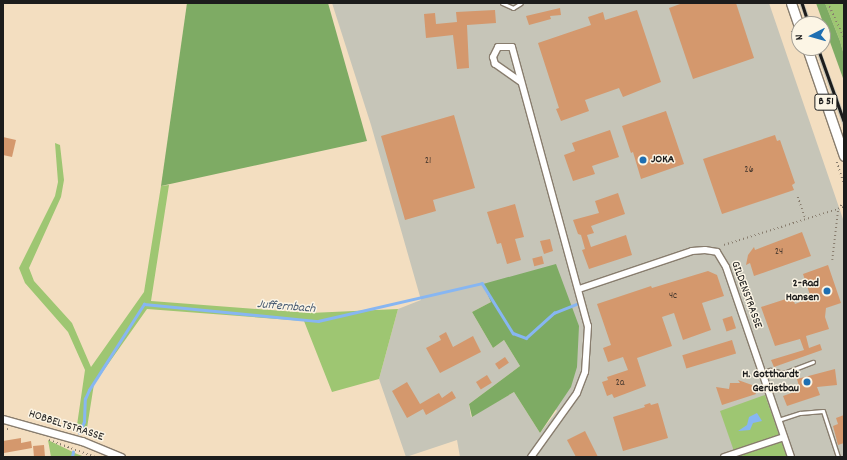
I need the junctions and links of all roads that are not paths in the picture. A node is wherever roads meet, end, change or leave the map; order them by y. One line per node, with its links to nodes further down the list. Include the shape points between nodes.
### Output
1 (502, 3): 2 (lane, via 511,8)
2 (521, 3)
3 (791, 3): 4 (main road)
4 (796, 16)
5 (810, 56): 7 (main road, B 51)
6 (521, 82): 6 (street, via 512,47 498,47 493,57 495,64); 8 (street)
7 (844, 156)
8 (579, 289): 10 (street, GILDENSTRASSE, via 692,252 717,252 726,267); 15 (street, via 588,326 584,372 573,399)
9 (813, 362): 10 (lane, via 784,373 770,370)
10 (762, 373): 12 (street, GILDENSTRASSE)
11 (3, 419): 14 (street, HOBBELTSTRASSE, via 82,441)
12 (778, 420): 13 (street, GILDENSTRASSE); 18 (lane, via 800,413 823,411)
13 (784, 437): 16 (street); 17 (street, GILDENSTRASSE)
14 (121, 457)
15 (531, 457)
16 (724, 457)
17 (791, 457)
18 (838, 457)

